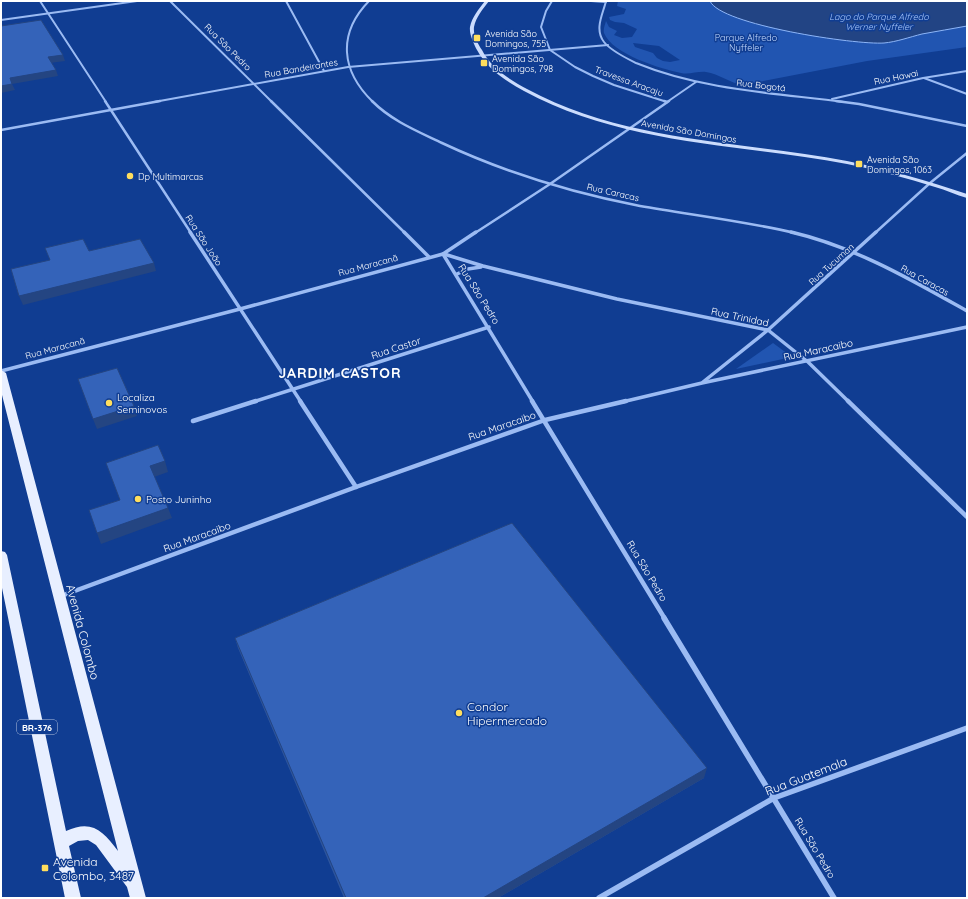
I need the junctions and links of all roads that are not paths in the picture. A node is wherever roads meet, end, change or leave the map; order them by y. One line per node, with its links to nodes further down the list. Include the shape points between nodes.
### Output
1 (40, 1): 10 (street, Rua São João)
2 (137, 1): 10 (street)
3 (170, 1): 20 (street, Rua São Pedro)
4 (286, 1): 16 (street)
5 (369, 1): 15 (street, Rua Caracas, via 353,20 348,31)
6 (487, 1): 14 (street, Avenida São Domingos, via 472,30)
7 (552, 1): 13 (street, via 541,27)
8 (591, 1): 9 (street)
9 (606, 1): 12 (street, Rua Bogotá, via 599,32)
10 (48, 14): 11 (street); 24 (street, Rua São João)
11 (1, 20)
12 (608, 46): 13 (street, Rua Bandeirantes); 19 (street, Rua Bogotá, via 622,57)
13 (550, 50): 14 (street, Rua Bandeirantes); 23 (street, Travessa Aracaju, via 593,76)
14 (483, 57): 15 (street, Rua Bandeirantes); 26 (street, Avenida São Domingos, via 504,77 540,97)
15 (348, 67): 16 (street, Rua Bandeirantes); 30 (street, Rua Caracas, via 367,97 389,115 442,143)
16 (324, 71): 20 (street, Rua Bandeirantes)
17 (967, 71): 18 (street, Rua Hawai)
18 (924, 78): 21 (street); 22 (street, Rua Hawai)
19 (696, 82): 22 (street, Rua Bogotá, via 732,89); 23 (street, Rua Maracanã)
20 (253, 83): 24 (street, Rua Bandeirantes); 34 (street, Rua São Pedro)
21 (967, 94)
22 (829, 100): 25 (street, Rua Bogotá, via 900,111)
23 (668, 102): 26 (street, Rua Maracanã)
24 (111, 110): 27 (street, Rua Bandeirantes); 37 (street, Rua São João)
25 (967, 126)
26 (629, 128): 29 (street, Avenida São Domingos, via 701,142 846,162); 30 (street, Rua Maracanã)
27 (1, 130)
28 (967, 153): 29 (street, Rua Tucuman)
29 (930, 183): 31 (street, Avenida São Domingos); 32 (street, Rua Tucuman)
30 (550, 184): 32 (street, Rua Caracas, via 634,204 782,230); 33 (street, Rua Maracanã)
31 (967, 196)
32 (854, 252): 38 (street, Rua Caracas, via 910,278); 41 (street, Rua Tucuman)
33 (444, 254): 34 (street, Rua Maracanã); 35 (street, Rua Trinidad); 36 (street, Rua São Pedro)
34 (429, 257): 37 (street, Rua Maracanã)
35 (483, 266): 36 (street); 41 (street, Rua Trinidad, via 617,299)
36 (457, 274): 39 (street, Rua São Pedro)
37 (240, 309): 43 (street, Rua Maracanã); 45 (street, Rua São João)
38 (967, 312)
39 (489, 327): 45 (street, Rua Castor); 46 (street, Rua São Pedro)
40 (967, 327): 42 (street, Rua Maracaibo)
41 (768, 330): 42 (street, Rua Trinidad); 44 (street, Rua Tucuman)
42 (808, 362): 44 (street, Rua Maracaibo); 49 (street, Rua Trinidad)
43 (1, 372): 51 (main road, Avenida Colombo)
44 (702, 383): 46 (street, Rua Maracaibo)
45 (292, 389): 47 (street, Rua Castor); 48 (street, Rua São João)
46 (545, 420): 48 (street, Rua Maracaibo); 53 (street, Rua São Pedro)
47 (194, 422)
48 (356, 487): 51 (street, Rua Maracaibo)
49 (967, 517)
50 (1, 555): 54 (main road, BR-376)
51 (58, 597): 55 (main road, Avenida Colombo)
52 (967, 728): 53 (street, Rua Guatemala)
53 (774, 798): 57 (street, Rua Guatemala); 58 (street, Rua São Pedro)
54 (61, 842): 55 (main road, via 77,834 90,834 101,840); 56 (main road, BR-376)
55 (137, 892)
56 (73, 898)
57 (599, 898)
58 (834, 898)

